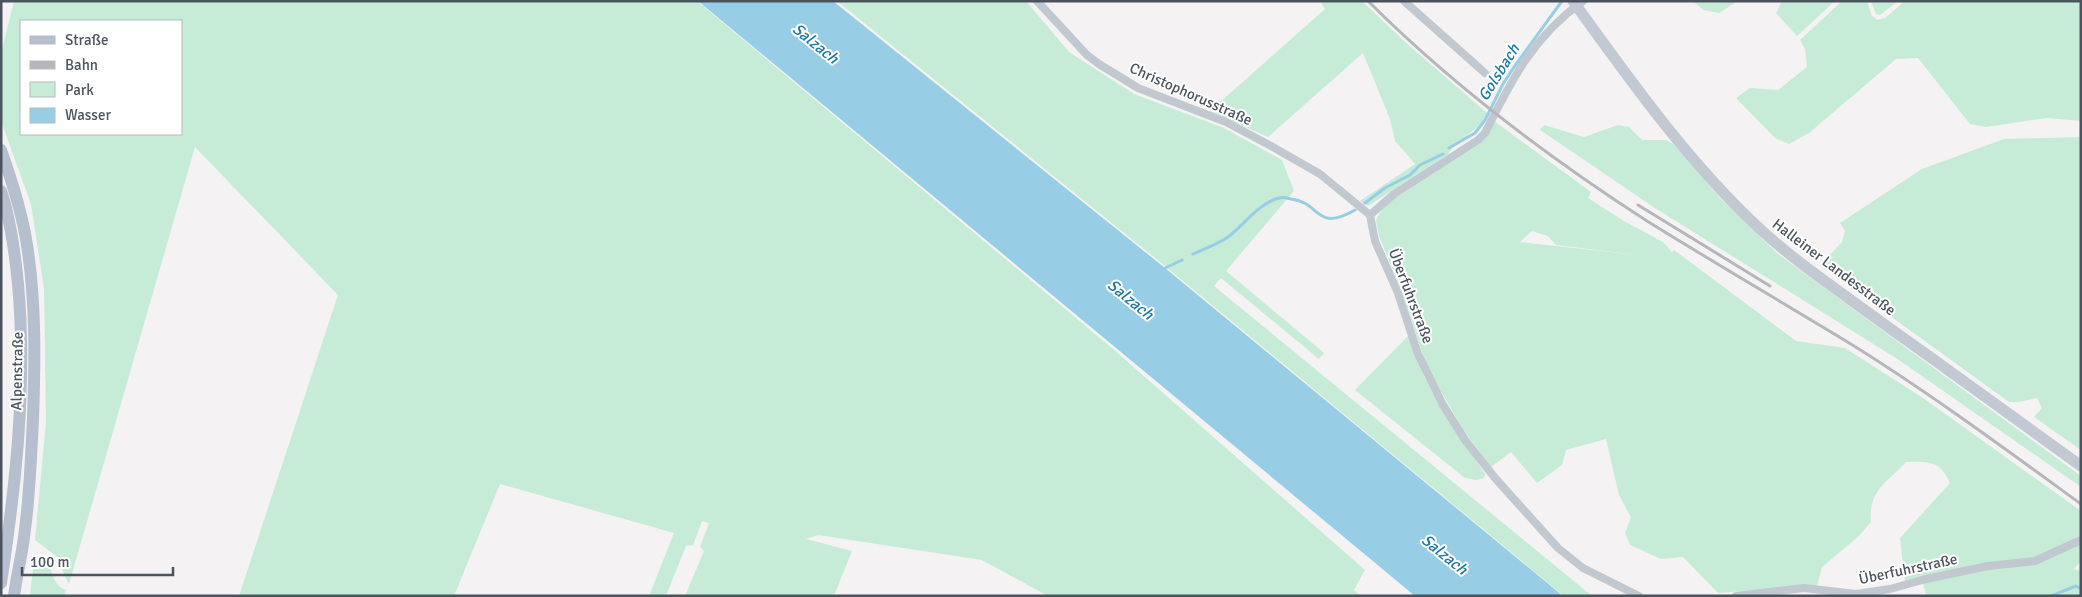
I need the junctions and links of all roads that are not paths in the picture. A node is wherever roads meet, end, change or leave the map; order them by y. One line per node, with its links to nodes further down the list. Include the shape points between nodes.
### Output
1 (1038, 1): 7 (street, Christophorusstraße, via 1099,64 1138,88 1226,122 1295,160 1320,174)
2 (1404, 1): 4 (street)
3 (1578, 3): 7 (street, via 1546,34 1512,78 1478,140 1394,194); 8 (main road, Halleiner Landesstraße, via 1633,82 1696,162 1758,228 1811,271)
4 (1485, 73)
5 (1, 150): 12 (main road, Alpenstraße, via 17,197 27,245 34,322 30,481)
6 (1, 191): 10 (main road, Alpenstraße, via 15,249 22,374)
7 (1370, 215): 13 (street, Überfuhrstraße, via 1418,354 1443,406 1465,440 1558,548 1583,568)
8 (2081, 466)
9 (2081, 540): 14 (street, Überfuhrstraße, via 2035,561 1988,566 1890,589 1856,594 1804,588)
10 (7, 547): 11 (main road, Alpenstraße)
11 (1, 582)
12 (14, 596)
13 (1639, 596)
14 (1736, 596)

